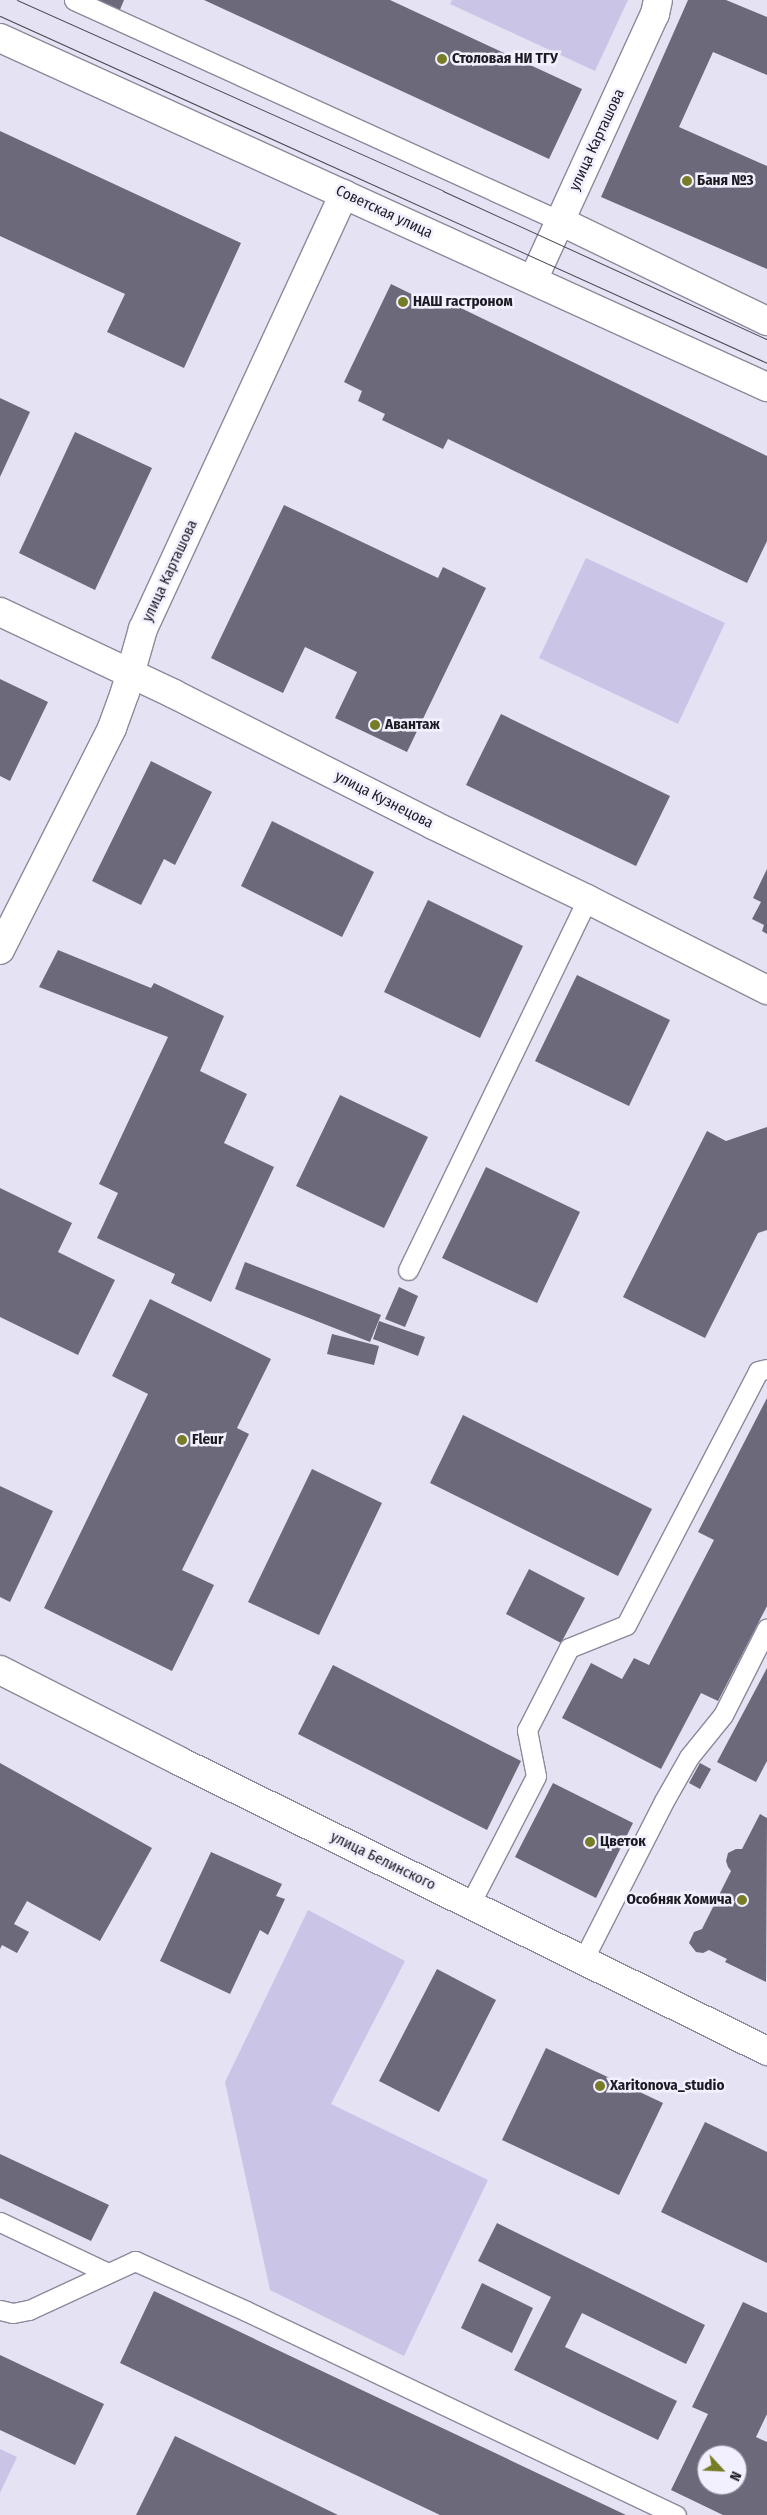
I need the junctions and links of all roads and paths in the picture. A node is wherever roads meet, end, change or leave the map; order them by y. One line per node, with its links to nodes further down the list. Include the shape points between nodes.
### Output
1 (74, 0): 5 (lane)
2 (658, 0): 5 (street, улица Карташова, via 655,14)
3 (0, 38): 4 (street, Советская улица)
4 (344, 194): 6 (street, Советская улица); 10 (street, улица Карташова, via 143,629)
5 (560, 221): 6 (street, улица Карташова); 7 (street)
6 (533, 280): 8 (street, Советская улица)
7 (767, 322)
8 (767, 387)
9 (0, 612): 10 (street, улица Кузнецова)
10 (130, 672): 11 (street, улица Кузнецова); 12 (street, улица Карташова, via 112,728)
11 (587, 899): 13 (street, улица Кузнецова); 14 (lane)
12 (0, 950)
13 (767, 990)
14 (408, 1270)
15 (767, 1370): 18 (lane, via 758,1371 626,1624 569,1648 527,1730 536,1776)
16 (767, 1628): 19 (lane, via 723,1715 689,1757 664,1801)
17 (0, 1670): 18 (street, улица Белинского)
18 (470, 1904): 19 (street, улица Белинского)
19 (583, 1960): 20 (street, улица Белинского)
20 (767, 2051)
21 (0, 2222): 22 (lane)
22 (108, 2273): 23 (lane, via 29,2310 13,2313); 24 (lane, via 135,2261)
23 (0, 2310)
24 (676, 2515)

